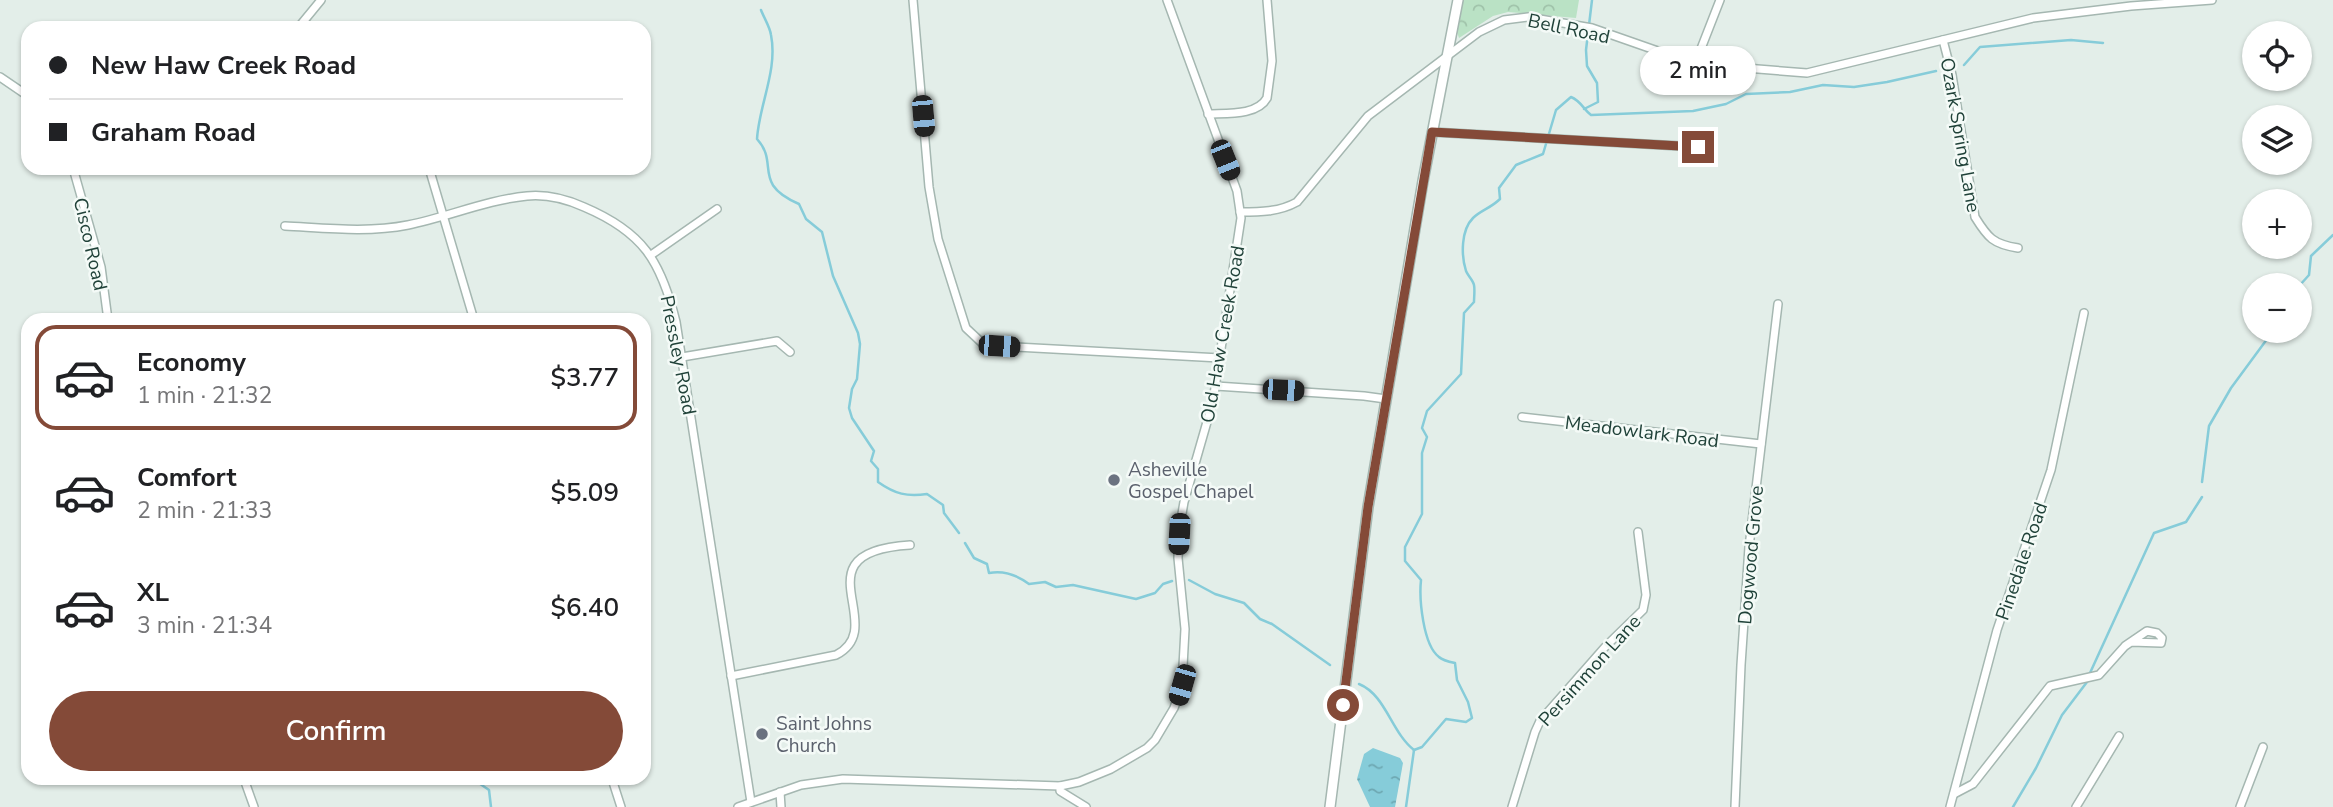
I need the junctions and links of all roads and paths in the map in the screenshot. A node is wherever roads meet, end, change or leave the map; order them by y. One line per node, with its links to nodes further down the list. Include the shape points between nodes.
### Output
1 (321, 0): 9 (street)
2 (913, 0): 32 (street, via 931,203 958,309 969,332 981,342 999,346)
3 (1167, 0): 15 (street, Old Haw Creek Road)
4 (1268, 0): 15 (street, via 1272,61 1264,103 1246,111)
5 (1458, 0): 11 (street)
6 (1720, 0): 12 (street)
7 (2212, 0): 8 (street, Bell Road)
8 (2174, 1): 10 (street, Bell Road, via 2033,18)
9 (304, 21)
10 (1943, 40): 12 (street, Bell Road, via 1807,73); 24 (street, Ozark Spring Lane, via 1975,217 1998,244)
11 (1447, 57): 12 (street, Bell Road, via 1490,25 1528,18 1588,27); 16 (street); 21 (street, Bell Road, via 1368,116 1297,202 1273,210)
12 (1695, 64)
13 (0, 77): 14 (street)
14 (21, 91)
15 (1208, 114): 21 (street, Old Haw Creek Road, via 1237,191)
16 (1432, 132): 17 (street); 34 (street)
17 (1698, 147)
18 (75, 175): 27 (street, Cisco Road, via 101,267)
19 (431, 175): 22 (street)
20 (717, 209): 25 (street)
21 (1240, 212): 32 (street, Old Haw Creek Road)
22 (443, 216): 23 (street, Pressley Road, via 372,229); 25 (street, Pressley Road, via 528,195 558,197 621,225); 28 (street)
23 (285, 226)
24 (2018, 248)
25 (651, 255): 31 (street, Pressley Road, via 670,296)
26 (1778, 304): 36 (street, Dogwood Grove)
27 (107, 313)
28 (472, 313)
29 (2084, 313): 47 (street, Pinedale Road, via 2051,470 1993,641)
30 (790, 352): 31 (street, via 777,341)
31 (682, 357): 40 (street, Pressley Road)
32 (1220, 358): 33 (street, Old Haw Creek Road)
33 (1216, 386): 34 (street); 45 (street, Old Haw Creek Road, via 1179,534 1185,629 1177,700 1147,748 1093,777)
34 (1386, 399): 54 (street)
35 (1522, 417): 36 (street, Meadowlark Road)
36 (1761, 444): 56 (street, Dogwood Grove, via 1745,590)
37 (1638, 532): 55 (street, Persimmon Lane, via 1646,595 1643,610 1540,721)
38 (909, 545): 40 (street, via 874,551 849,573 856,617 845,650)
39 (2131, 642): 47 (street, via 2099,675 2050,686 1973,784)
40 (731, 676): 48 (street, Pressley Road)
41 (2119, 736): 58 (street)
42 (2263, 747): 59 (street)
43 (246, 785): 49 (street)
44 (614, 785): 50 (street)
45 (1060, 786): 46 (street, Old Haw Creek Road, via 843,779); 53 (street, via 1060,791)
46 (780, 792): 48 (street, Old Haw Creek Road); 52 (street)
47 (1954, 794): 57 (street, Pinedale Road)
48 (751, 802): 51 (street, Old Haw Creek Road)
49 (254, 807)
50 (621, 807)
51 (738, 807)
52 (781, 807)
53 (1086, 807)
54 (1330, 807)
55 (1512, 807)
56 (1735, 807)
57 (1950, 807)
58 (2076, 807)
59 (2240, 807)

